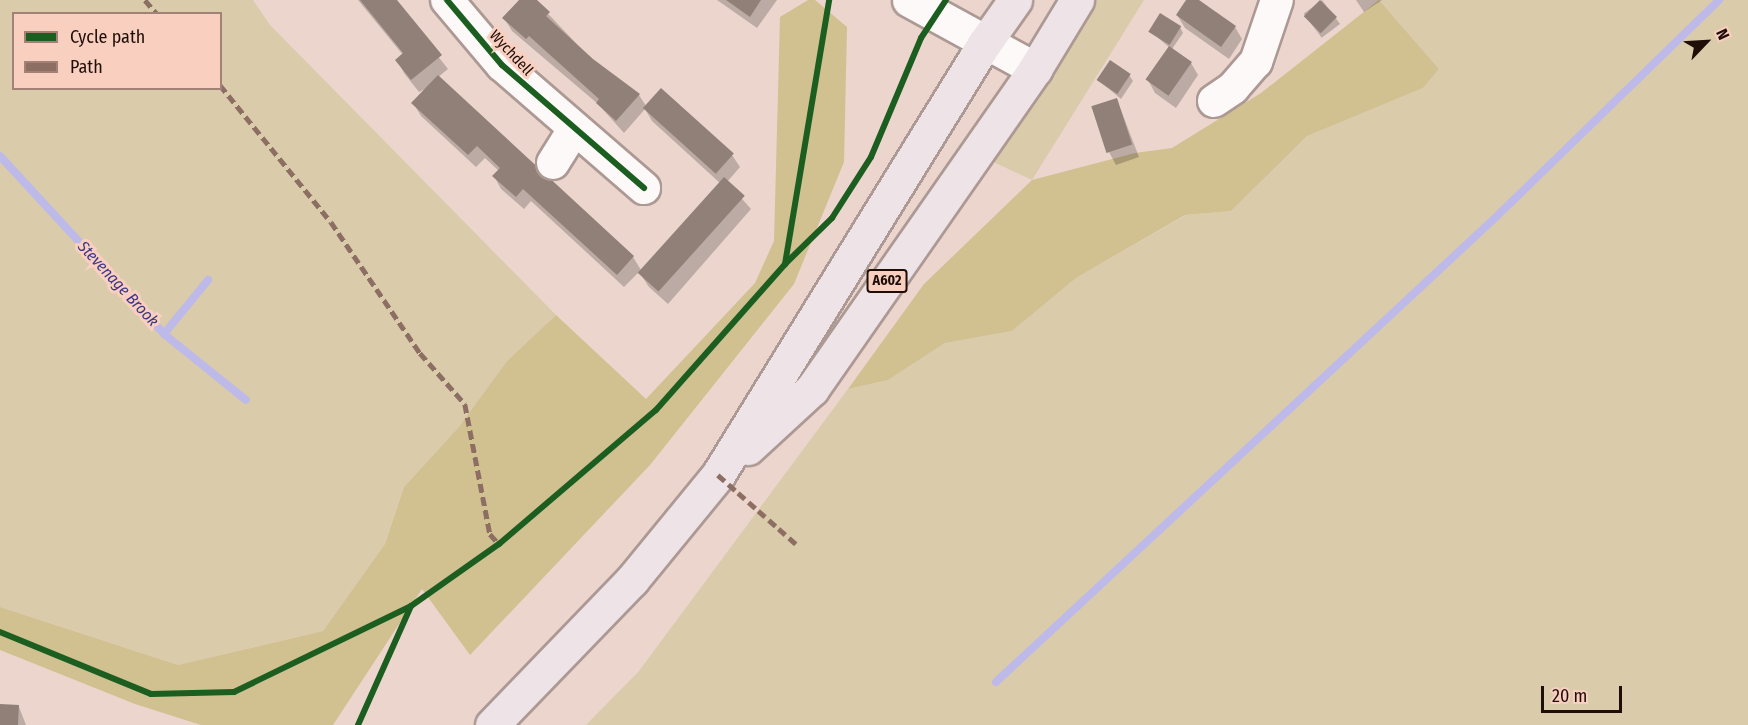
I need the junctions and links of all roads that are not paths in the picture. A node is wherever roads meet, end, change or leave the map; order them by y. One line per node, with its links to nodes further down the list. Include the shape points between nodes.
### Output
1 (909, 0): 6 (street)
2 (1015, 0): 6 (highway, A602)
3 (1077, 0): 7 (highway, A602)
4 (1277, 0): 8 (street, via 1256,62)
5 (455, 2): 9 (street, Wychdell, via 502,65)
6 (984, 44): 7 (street); 12 (highway, A602)
7 (1035, 69): 12 (highway, A602, via 812,389)
8 (1215, 101)
9 (574, 130): 10 (street); 11 (street, Wychdell)
10 (553, 163)
11 (644, 188)
12 (718, 476): 13 (highway, A602, via 632,580)
13 (492, 725)

